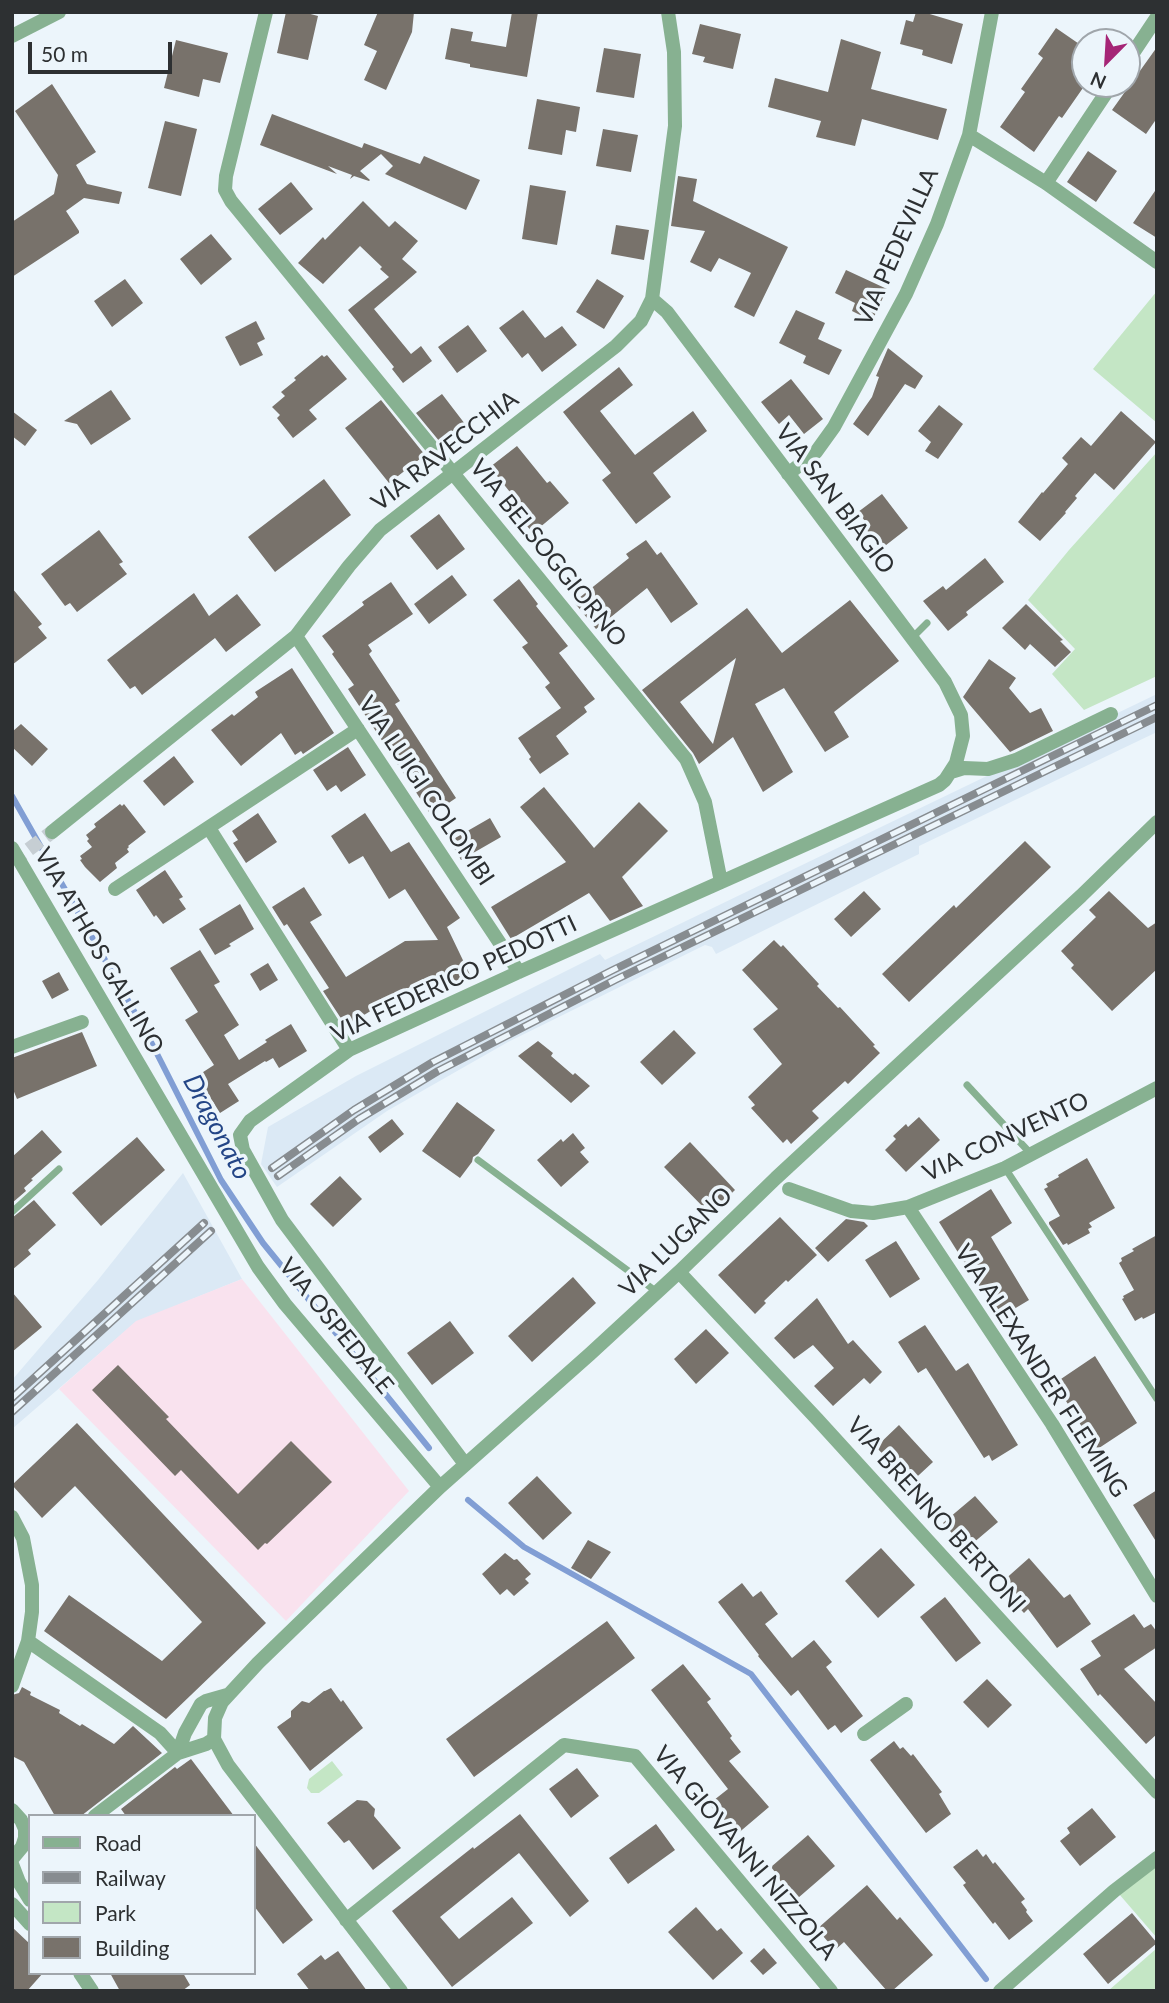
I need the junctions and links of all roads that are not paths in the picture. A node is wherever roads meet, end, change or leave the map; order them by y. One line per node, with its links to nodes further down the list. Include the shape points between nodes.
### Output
1 (59, 12): 6 (street)
2 (266, 12): 13 (street, VIA BELSOGGIORNO, via 225,190)
3 (668, 12): 12 (street, VIA RAVECCHIA, via 674,52 675,126)
4 (992, 12): 9 (street, VIA PEDEVILLA)
5 (1157, 17): 7 (street)
6 (12, 36)
7 (1141, 41)
8 (1103, 98): 10 (street)
9 (969, 135): 10 (street); 14 (street, VIA PEDEVILLA, via 906,294 834,427 816,452)
10 (1046, 183): 11 (street)
11 (1157, 262)
12 (652, 299): 13 (street, VIA RAVECCHIA, via 641,321 616,346); 14 (street, VIA SAN BIAGIO, via 667,312)
13 (453, 472): 16 (street, VIA RAVECCHIA, via 380,530); 25 (street, VIA BELSOGGIORNO, via 686,759 705,802)
14 (788, 474): 17 (street, VIA SAN BIAGIO)
15 (928, 624): 17 (lane)
16 (296, 636): 19 (street, VIA LUIGI COLOMBI); 23 (street, VIA RAVECCHIA)
17 (912, 638): 20 (street, VIA SAN BIAGIO, via 945,682 961,715 963,736)
18 (1111, 714): 20 (street, via 1016,760 988,769)
19 (358, 729): 22 (street); 27 (street, VIA LUIGI COLOMBI)
20 (951, 772): 25 (street, VIA FEDERICO PEDOTTI, via 939,785)
21 (1157, 822): 41 (street, VIA LUGANO)
22 (209, 828): 26 (street); 30 (street)
23 (52, 832)
24 (12, 848): 37 (street, VIA ATHOS GALLINO)
25 (721, 882): 27 (street, VIA FEDERICO PEDOTTI)
26 (116, 889)
27 (519, 972): 30 (street, VIA FEDERICO PEDOTTI)
28 (82, 1022): 29 (street)
29 (12, 1047)
30 (349, 1050): 44 (street, VIA FEDERICO PEDOTTI, via 250,1121 240,1135 243,1150 282,1220)
31 (968, 1085): 33 (lane)
32 (1155, 1092): 33 (street, VIA CONVENTO)
33 (1031, 1154): 35 (street, VIA CONVENTO)
34 (478, 1160): 42 (lane)
35 (1005, 1168): 39 (street, VIA CONVENTO); 43 (lane)
36 (59, 1169): 40 (lane)
37 (209, 1185): 45 (street, VIA OSPEDALE, via 285,1304)
38 (789, 1189): 39 (street, VIA CONVENTO, via 851,1211)
39 (908, 1208): 47 (street, VIA ALEXANDER FLEMING, via 1052,1424)
40 (12, 1212)
41 (679, 1272): 42 (street, VIA LUGANO); 55 (street, VIA BRENNO BERTONI)
42 (657, 1292): 44 (street, VIA LUGANO)
43 (1157, 1399)
44 (465, 1464): 45 (street, VIA LUGANO)
45 (440, 1487): 50 (street, VIA LUGANO)
46 (12, 1517): 48 (street, via 23,1538 30,1573)
47 (1157, 1596)
48 (28, 1641): 49 (street); 54 (street, via 160,1733)
49 (12, 1686)
50 (227, 1695): 53 (street, VIA LUGANO, via 217,1710); 54 (street, VIA LUGANO, via 201,1704)
51 (906, 1704): 52 (street)
52 (864, 1734)
53 (214, 1739): 54 (street, VIA LUGANO); 63 (street, via 228,1765)
54 (178, 1753): 57 (street, VIA LUGANO)
55 (1157, 1792)
56 (12, 1811): 58 (street)
57 (98, 1814)
58 (27, 1830): 59 (street)
59 (18, 1858): 61 (street, via 19,1882)
60 (1157, 1858): 69 (street)
61 (28, 1897)
62 (12, 1904): 64 (street)
63 (346, 1920): 67 (street); 68 (street, VIA GIOVANNI NIZZOLA, via 564,1745 635,1756)
64 (28, 1922)
65 (81, 1975): 66 (street)
66 (92, 1991)
67 (401, 1991)
68 (831, 1991)
69 (1000, 1991)

